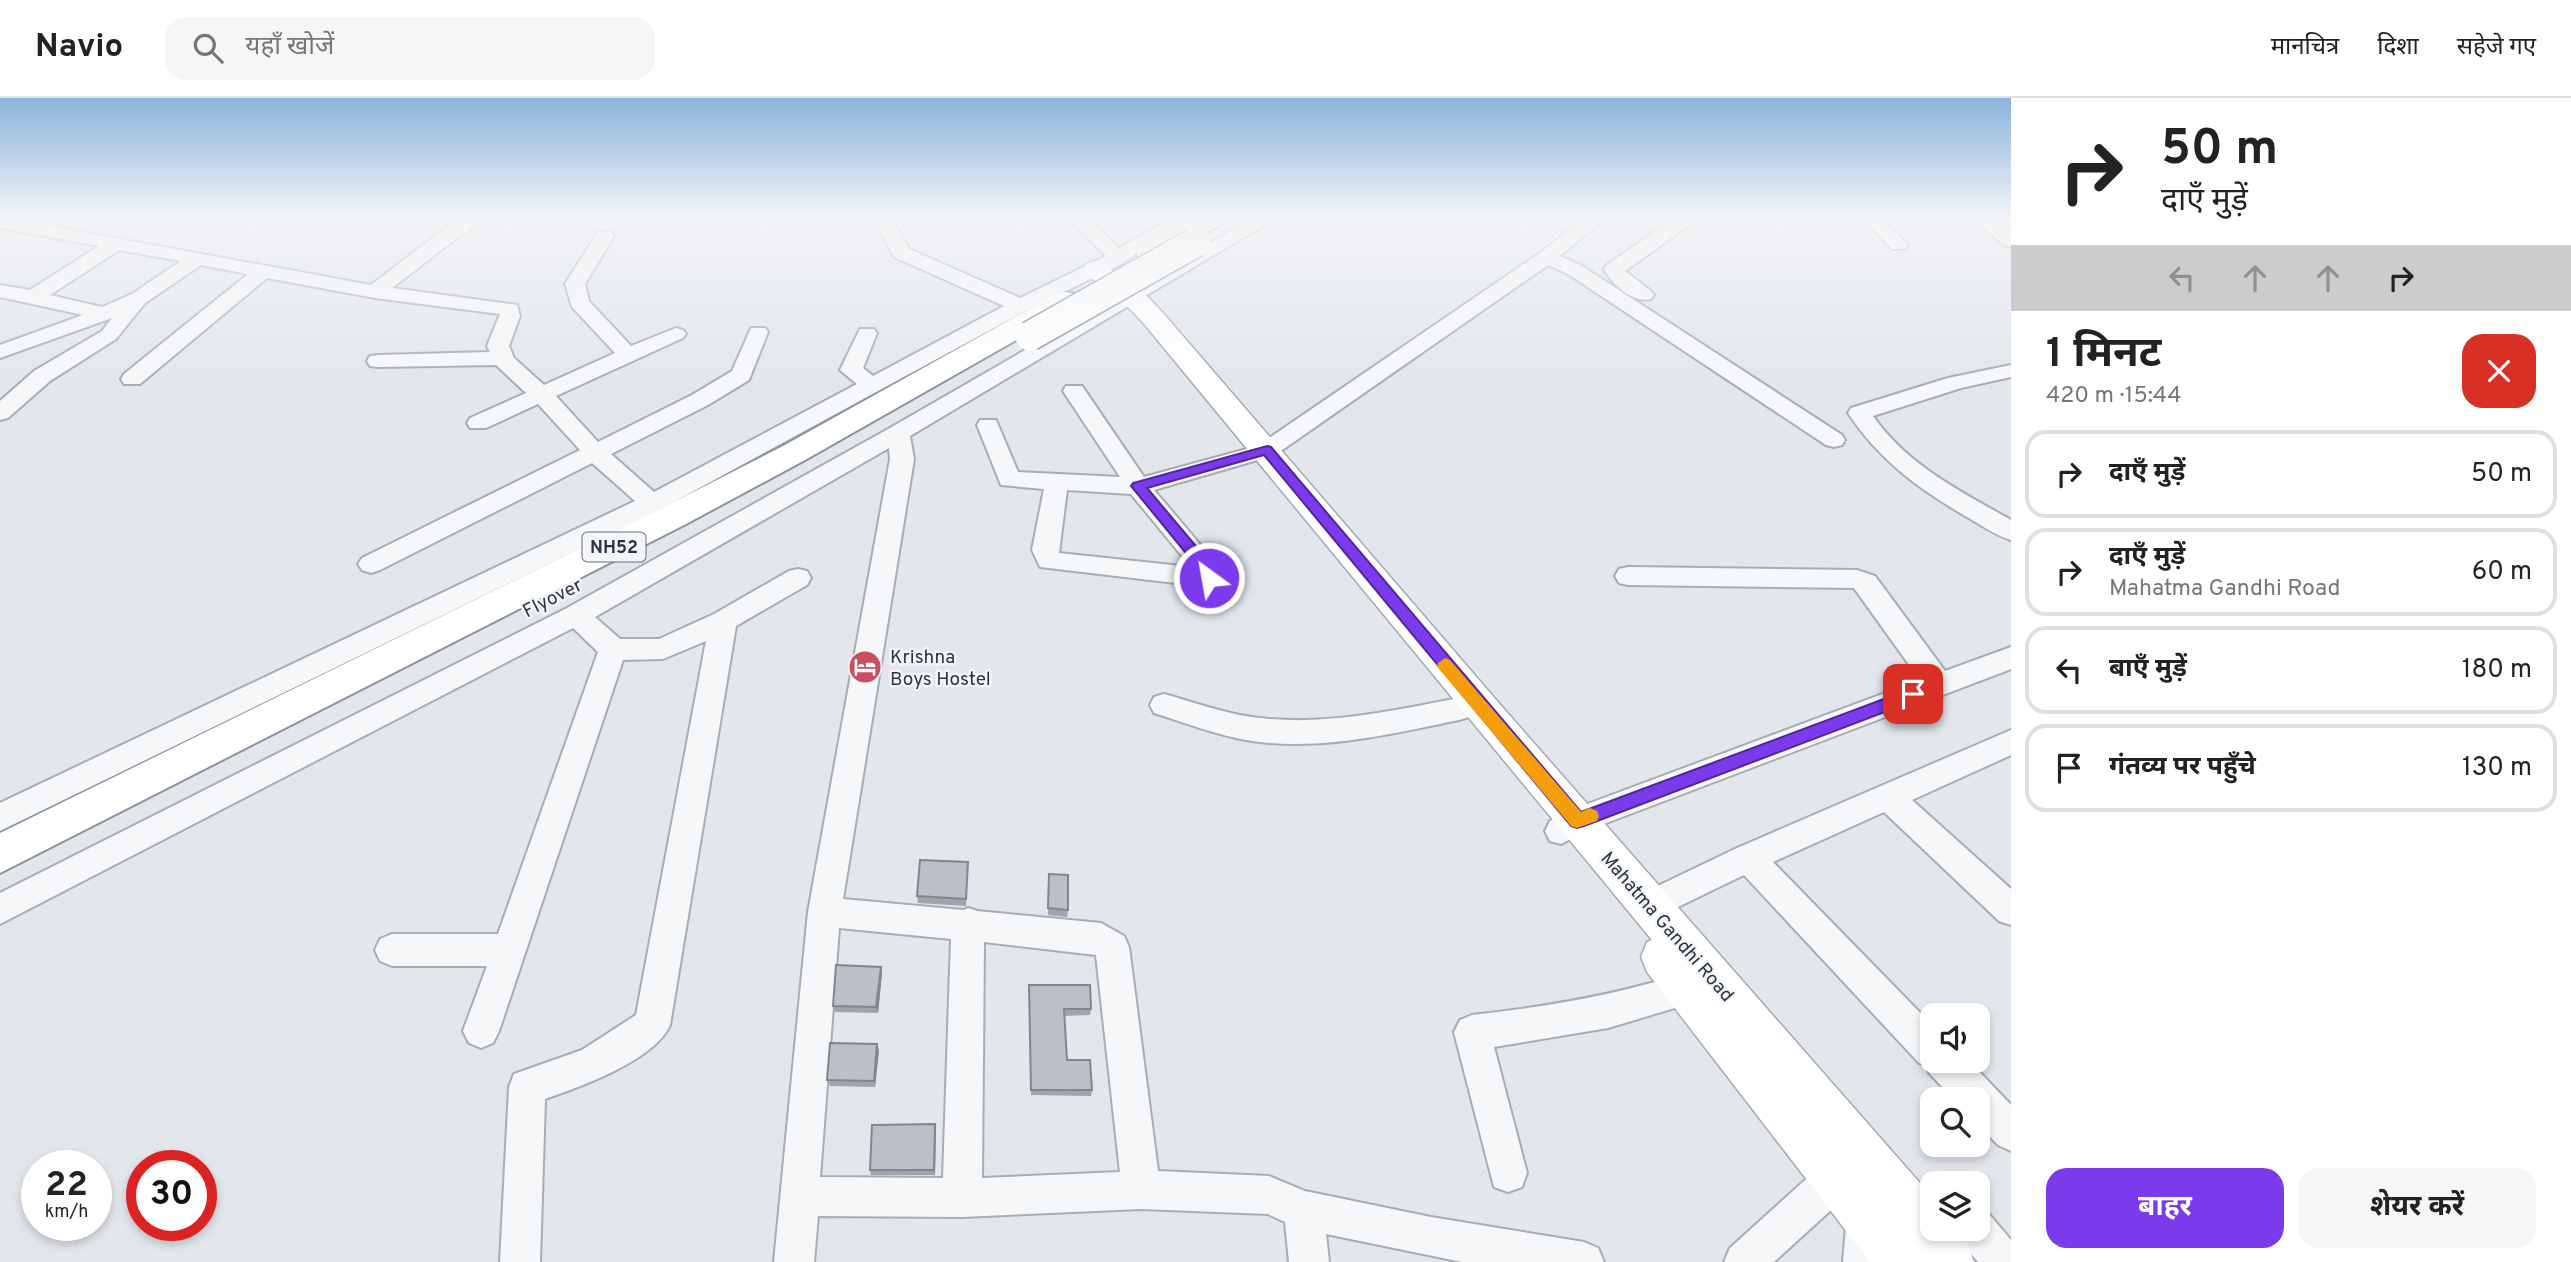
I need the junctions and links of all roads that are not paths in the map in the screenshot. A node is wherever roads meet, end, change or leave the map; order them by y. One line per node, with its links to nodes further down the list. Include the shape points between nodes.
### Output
1 (72, 271): 19 (street)
2 (178, 271): 20 (street)
3 (258, 271): 15 (street)
4 (402, 271): 18 (street)
5 (583, 271): 28 (street, via 575,284 579,303)
6 (942, 271): 21 (street)
7 (1110, 271): 16 (street)
8 (1117, 271): 16 (street)
9 (1119, 271): 16 (highway, NH52)
10 (1122, 271): 16 (street)
11 (1143, 271): 63 (highway, Flyover / NH52, bridge, via 703,519)
12 (1526, 271): 42 (street)
13 (1577, 271): 40 (street)
14 (1614, 271): 24 (street)
15 (262, 272): 18 (street); 32 (street)
16 (1112, 275): 21 (street); 39 (street); 42 (main road, Mahatma Gandhi Road, via 1129,308); 61 (highway, NH52, via 674,516)
17 (0, 291): 19 (street)
18 (375, 292): 29 (street, via 510,309 498,346)
19 (33, 296): 22 (street)
20 (139, 298): 22 (street); 36 (street, via 108,335 42,376)
21 (1020, 306): 33 (street)
22 (104, 314): 27 (street)
23 (758, 332): 41 (street, via 741,375)
24 (1697, 332)
25 (867, 333): 33 (street, via 851,370)
26 (676, 334): 28 (street)
27 (2, 350)
28 (629, 356): 35 (street)
29 (503, 358): 30 (street); 35 (street)
30 (378, 361)
31 (2011, 371): 46 (street, via 1859,413 1872,435 1914,475)
32 (132, 379)
33 (872, 385): 45 (street)
34 (1074, 391): 44 (street)
35 (543, 396): 37 (street); 41 (street)
36 (0, 413)
37 (478, 424)
38 (988, 425): 43 (street, via 1009,479)
39 (898, 433): 50 (street); 67 (street, via 902,459)
40 (1834, 440)
41 (596, 453): 45 (street); 47 (street)
42 (1259, 453): 44 (street); 56 (main road, Mahatma Gandhi Road); 60 (main road, Mahatma Gandhi Road)
43 (1057, 481): 44 (street); 44 (street, via 1045,550 1049,561 1209,578 1206,568)
44 (1138, 486)
45 (652, 503): 59 (street)
46 (2011, 531)
47 (370, 564)
48 (1628, 576): 54 (street, via 1857,579 1866,583)
49 (798, 578): 51 (street)
50 (576, 615): 52 (street); 65 (street)
51 (723, 621): 52 (street, via 663,649); 83 (street, via 652,1025 592,1065 527,1087)
52 (613, 649): 70 (street)
53 (2011, 658): 54 (street)
54 (1939, 685): 60 (street)
55 (1164, 705): 56 (street, via 1243,727 1311,732 1355,729)
56 (1459, 709): 60 (main road, Mahatma Gandhi Road)
57 (2011, 742): 58 (street)
58 (1888, 797): 62 (street); 66 (street)
59 (0, 818)
60 (1569, 826): 64 (main road, Mahatma Gandhi Road); 71 (main road, Mahatma Gandhi Road)
61 (0, 854)
62 (1748, 858): 64 (street); 73 (street)
63 (0, 875)
64 (1651, 905): 80 (main road, Mahatma Gandhi Road)
65 (0, 909)
66 (2011, 909)
67 (824, 912): 68 (street); 78 (street)
68 (968, 923): 77 (street, via 1101,938 1112,947); 79 (street)
69 (392, 950): 70 (street)
70 (509, 950): 72 (street)
71 (1688, 988): 76 (street, via 1640,1006 1592,1016 1472,1032); 80 (main road, Mahatma Gandhi Road)
72 (481, 1031)
73 (1920, 1037)
74 (1954, 1073): 75 (street)
75 (2011, 1132)
76 (1508, 1173)
77 (1142, 1190): 79 (street); 81 (street, via 1269,1195)
78 (799, 1196): 79 (street); 84 (street)
79 (962, 1198)
80 (1886, 1203): 87 (street); 88 (street); 89 (main road); 90 (main road)
81 (1304, 1210): 85 (street); 86 (street)
82 (1986, 1241): 91 (street)
83 (520, 1262)
84 (794, 1262)
85 (1309, 1262)
86 (1584, 1262)
87 (1744, 1262)
88 (1863, 1262)
89 (1902, 1262)
90 (1948, 1262)
91 (2004, 1262)

